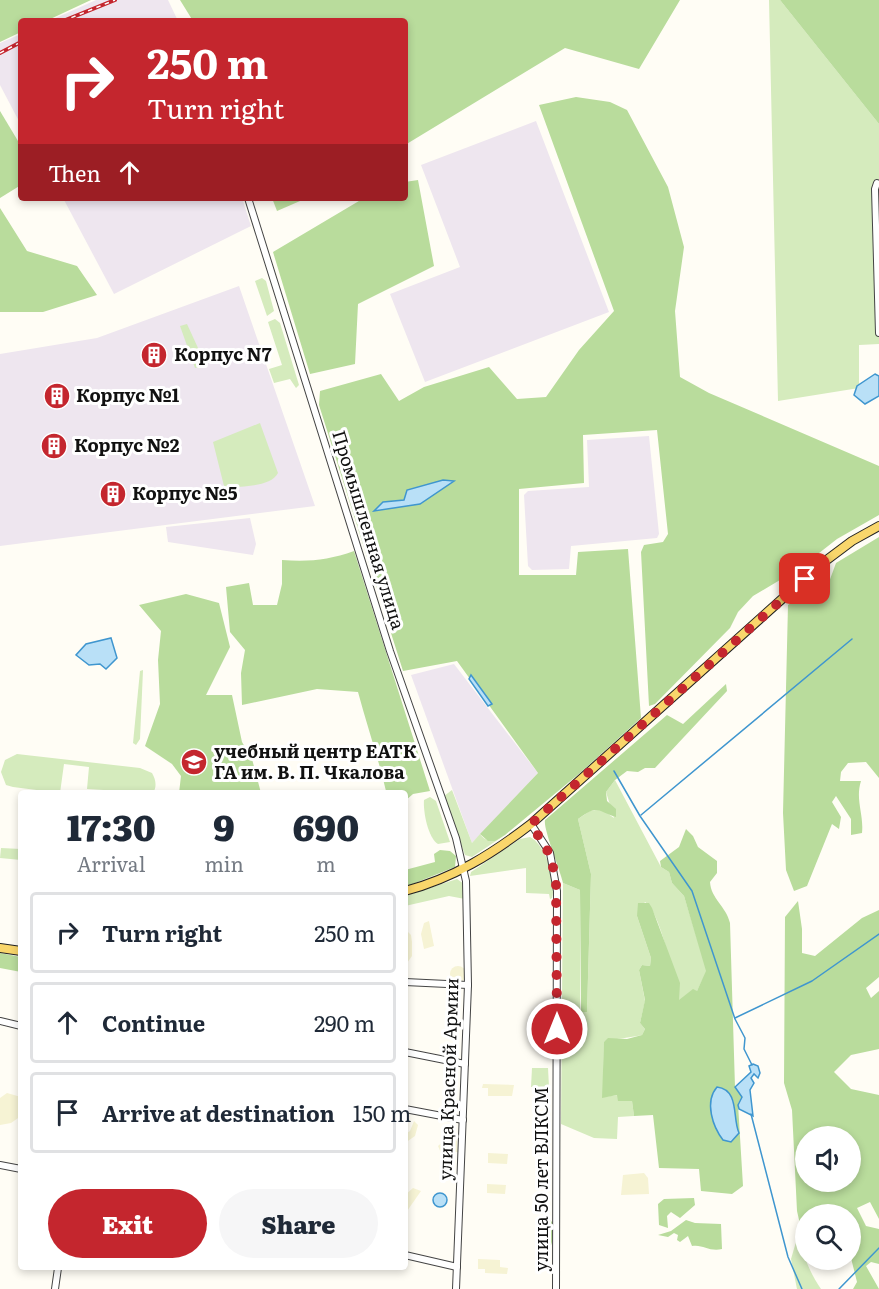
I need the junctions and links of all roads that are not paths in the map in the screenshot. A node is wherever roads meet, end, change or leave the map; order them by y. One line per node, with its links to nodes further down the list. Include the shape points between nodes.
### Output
1 (877, 183): 3 (street)
2 (249, 201): 6 (street, Промышленная улица, via 390,651)
3 (879, 333)
4 (879, 526): 5 (main road, via 835,553)
5 (531, 824): 6 (main road); 25 (street, улица 50 лет ВЛКСМ, via 549,853 557,891)
6 (464, 869): 7 (main road); 11 (street, улица Красной Армии)
7 (408, 890)
8 (0, 948): 9 (main road)
9 (18, 951)
10 (408, 982): 11 (street)
11 (468, 985): 15 (street, улица Красной Армии)
12 (0, 1021): 13 (street)
13 (18, 1025)
14 (408, 1053): 15 (street)
15 (465, 1064): 17 (street, улица Красной Армии)
16 (408, 1110): 17 (street)
17 (463, 1119): 21 (street, улица Красной Армии)
18 (0, 1165): 19 (street)
19 (18, 1168)
20 (408, 1256): 21 (street)
21 (457, 1267): 24 (street, улица Красной Армии)
22 (58, 1270): 23 (street)
23 (55, 1289)
24 (456, 1289)
25 (556, 1289)

